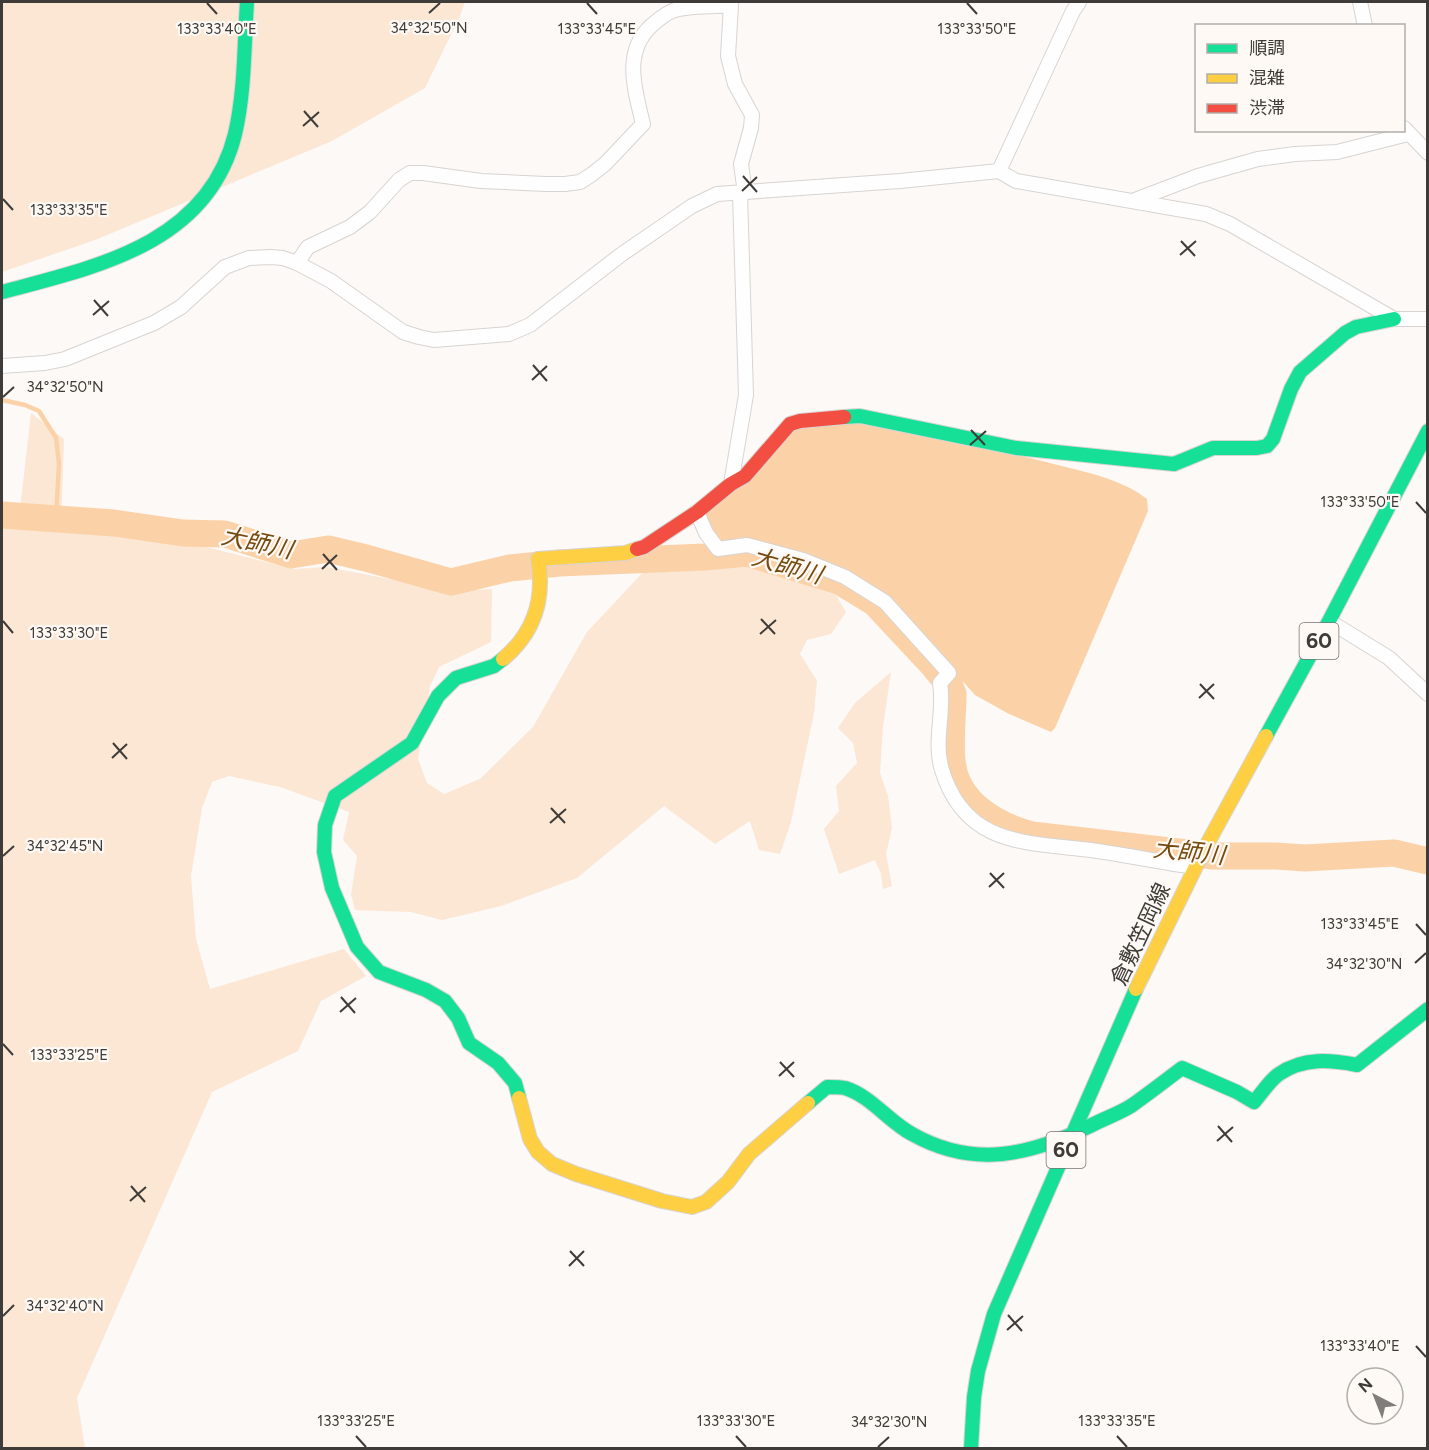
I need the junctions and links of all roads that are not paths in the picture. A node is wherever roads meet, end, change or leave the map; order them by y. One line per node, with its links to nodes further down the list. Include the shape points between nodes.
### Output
1 (247, 2): 13 (street, via 235,134 222,169 204,198 163,236 136,251)
2 (1079, 2): 9 (street)
3 (1360, 2): 5 (street)
4 (731, 4): 10 (street, via 728,56 735,84 752,115 741,164); 12 (street, via 675,10 650,27 640,41 632,70 644,124 580,182 482,181 410,173 370,212 308,247)
5 (1365, 24)
6 (1406, 131): 8 (street)
7 (1403, 132): 11 (street, via 1337,152 1258,159)
8 (1428, 153)
9 (999, 171): 10 (street); 11 (street, via 1016,181)
10 (743, 193): 12 (street, via 717,194 692,206 622,254 531,325 509,334 434,340 403,332 331,281); 18 (street, via 746,395)
11 (1132, 201): 14 (street, via 1206,214 1230,224)
12 (297, 263): 16 (street, via 283,258 249,258 225,267 181,307 154,323 65,359)
13 (2, 292)
14 (1394, 319): 15 (street); 18 (street, via 1350,330 1300,372 1274,439 1267,446 1213,448 1174,464 1016,448 860,416 790,424 745,476)
15 (1428, 319)
16 (2, 366)
17 (1428, 431): 20 (street, 倉敷笠岡線 / 60)
18 (731, 484): 19 (street)
19 (697, 512): 22 (street, via 718,549 747,545 803,560 845,577 885,602 949,673 944,678 938,738 941,770 959,805 986,829 1022,842); 24 (street, via 644,547 625,554 538,559 538,610 516,648 494,666 456,678 438,696 412,743 335,796 325,825 324,852 332,888 357,947 380,972 445,1001 458,1017 469,1043 498,1063 515,1083 530,1139 552,1164 662,1201 692,1207 706,1202 729,1182 748,1154 827,1087 845,1088 867,1100 899,1127 933,1146 956,1152 1004,1155)
20 (1329, 621): 21 (street, via 1389,658); 22 (street, 倉敷笠岡線 / 60)
21 (1428, 694)
22 (1196, 865): 24 (street, 倉敷笠岡線 / 60, via 1146,966)
23 (1428, 1009): 24 (street, via 1357,1065 1311,1060 1279,1074 1254,1102 1182,1068 1129,1107)
24 (1073, 1134): 25 (street, 倉敷笠岡線 / 60, via 994,1314 978,1371)
25 (971, 1449)

